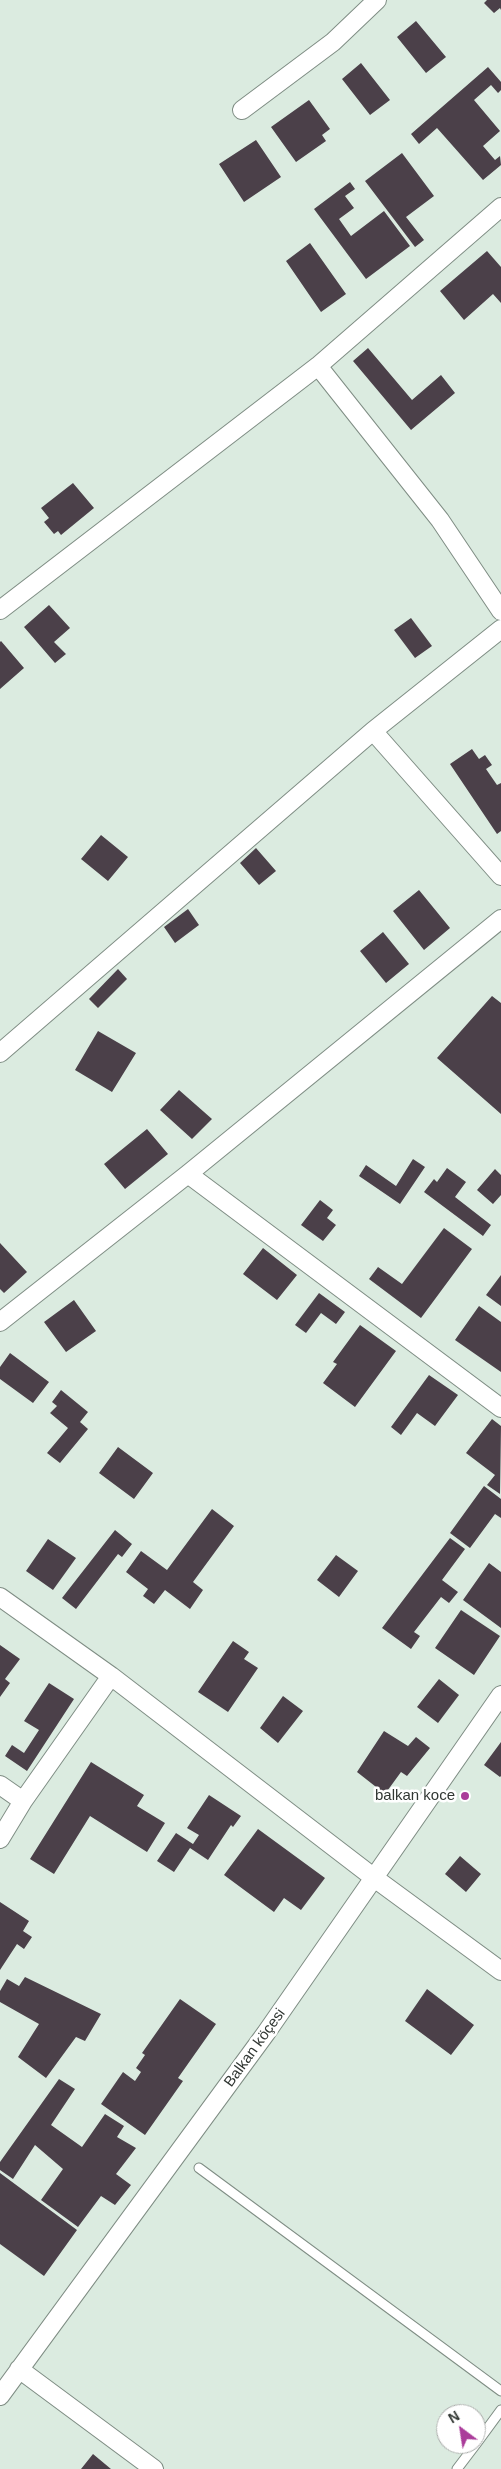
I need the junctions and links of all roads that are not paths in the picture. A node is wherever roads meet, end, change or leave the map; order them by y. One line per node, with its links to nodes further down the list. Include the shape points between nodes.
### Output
1 (377, 0): 2 (street, via 333,42)
2 (242, 110)
3 (501, 207): 4 (street)
4 (318, 366): 5 (street); 6 (street, via 440,520)
5 (0, 610)
6 (501, 611)
7 (501, 629): 8 (street)
8 (373, 731): 9 (street); 11 (street)
9 (501, 876)
10 (501, 919): 12 (street)
11 (0, 1053)
12 (188, 1174): 13 (street); 14 (street)
13 (0, 1322)
14 (501, 1408)
15 (0, 1597): 16 (street)
16 (111, 1676): 19 (street); 21 (street)
17 (501, 1695): 21 (street, Balkan köçesi)
18 (0, 1785): 19 (street)
19 (23, 1800): 20 (street)
20 (0, 1838)
21 (374, 1877): 22 (street); 24 (street, Balkan köçesi, via 266,2033)
22 (501, 1971)
23 (199, 2168): 25 (lane)
24 (19, 2369): 26 (street, Balkan köçesi); 30 (street)
25 (501, 2391)
26 (0, 2396)
27 (501, 2410): 28 (lane)
28 (486, 2430)
29 (468, 2454): 31 (lane)
30 (154, 2469)
31 (457, 2469)

